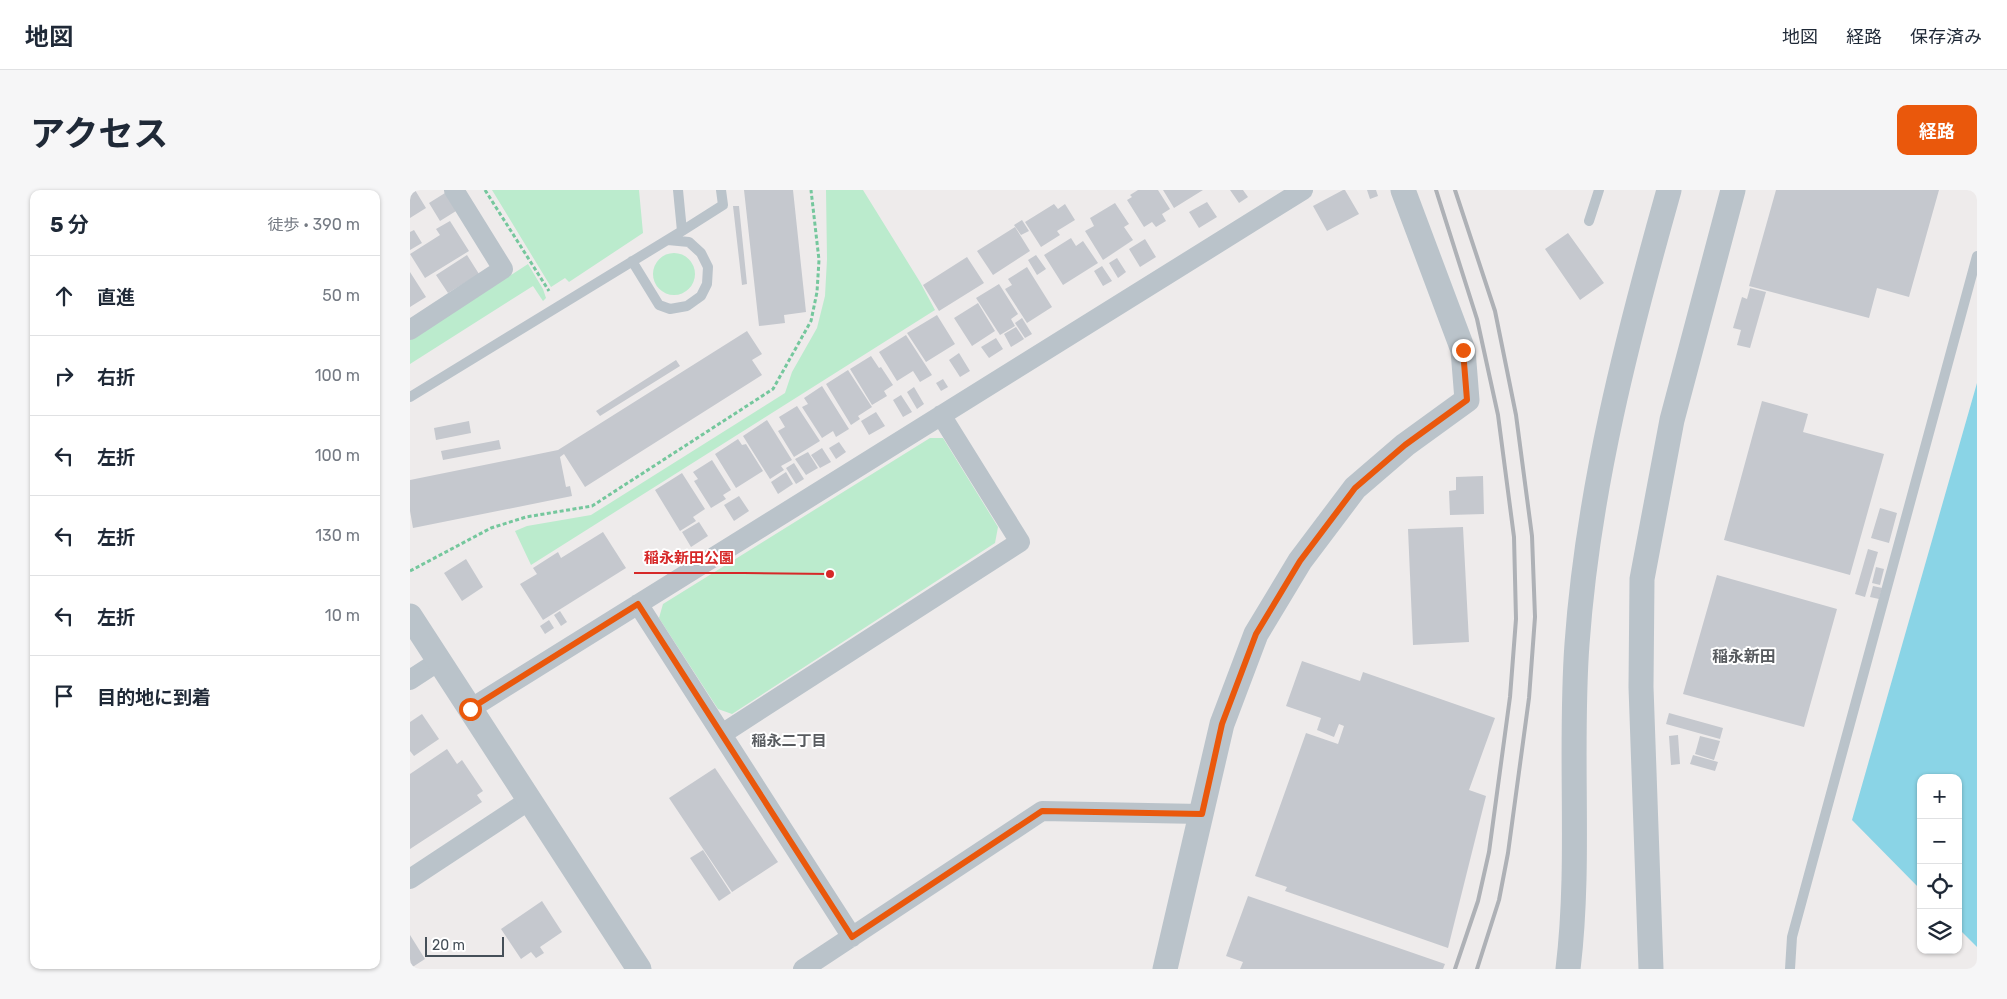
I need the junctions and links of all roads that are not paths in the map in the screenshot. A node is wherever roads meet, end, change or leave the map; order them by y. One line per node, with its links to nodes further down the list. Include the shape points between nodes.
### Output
1 (454, 190): 14 (street, via 503,269)
2 (678, 190): 10 (lane)
3 (721, 190): 10 (lane, via 723,205)
4 (1304, 190): 16 (street)
5 (1403, 190): 24 (street, via 1463,350 1467,400 1405,445 1355,488 1300,561 1256,634 1222,724)
6 (1599, 190): 9 (lane)
7 (1669, 190): 30 (street, via 1627,345 1587,541 1576,645 1573,931)
8 (1733, 190): 31 (street, via 1672,420 1642,579 1640,687)
9 (1589, 221)
10 (682, 231): 11 (lane)
11 (668, 240): 13 (lane); 13 (lane, via 688,242 701,253 708,267 707,284 701,296 688,306 670,309 659,305)
12 (1977, 256): 32 (lane, via 1792,937)
13 (632, 262): 15 (lane)
14 (410, 330)
15 (410, 397)
16 (941, 415): 17 (street); 22 (street, via 1020,542)
17 (638, 604): 21 (street); 22 (street)
18 (410, 616): 19 (street)
19 (439, 661): 20 (street); 21 (street)
20 (410, 680)
21 (470, 709): 23 (street)
22 (722, 734): 26 (street)
23 (528, 801): 25 (street); 27 (street)
24 (1202, 814): 26 (street, via 1042,811); 29 (street)
25 (410, 879)
26 (852, 937): 28 (street)
27 (639, 969)
28 (803, 969)
29 (1165, 969)
30 (1568, 969)
31 (1650, 969)
32 (1790, 969)

